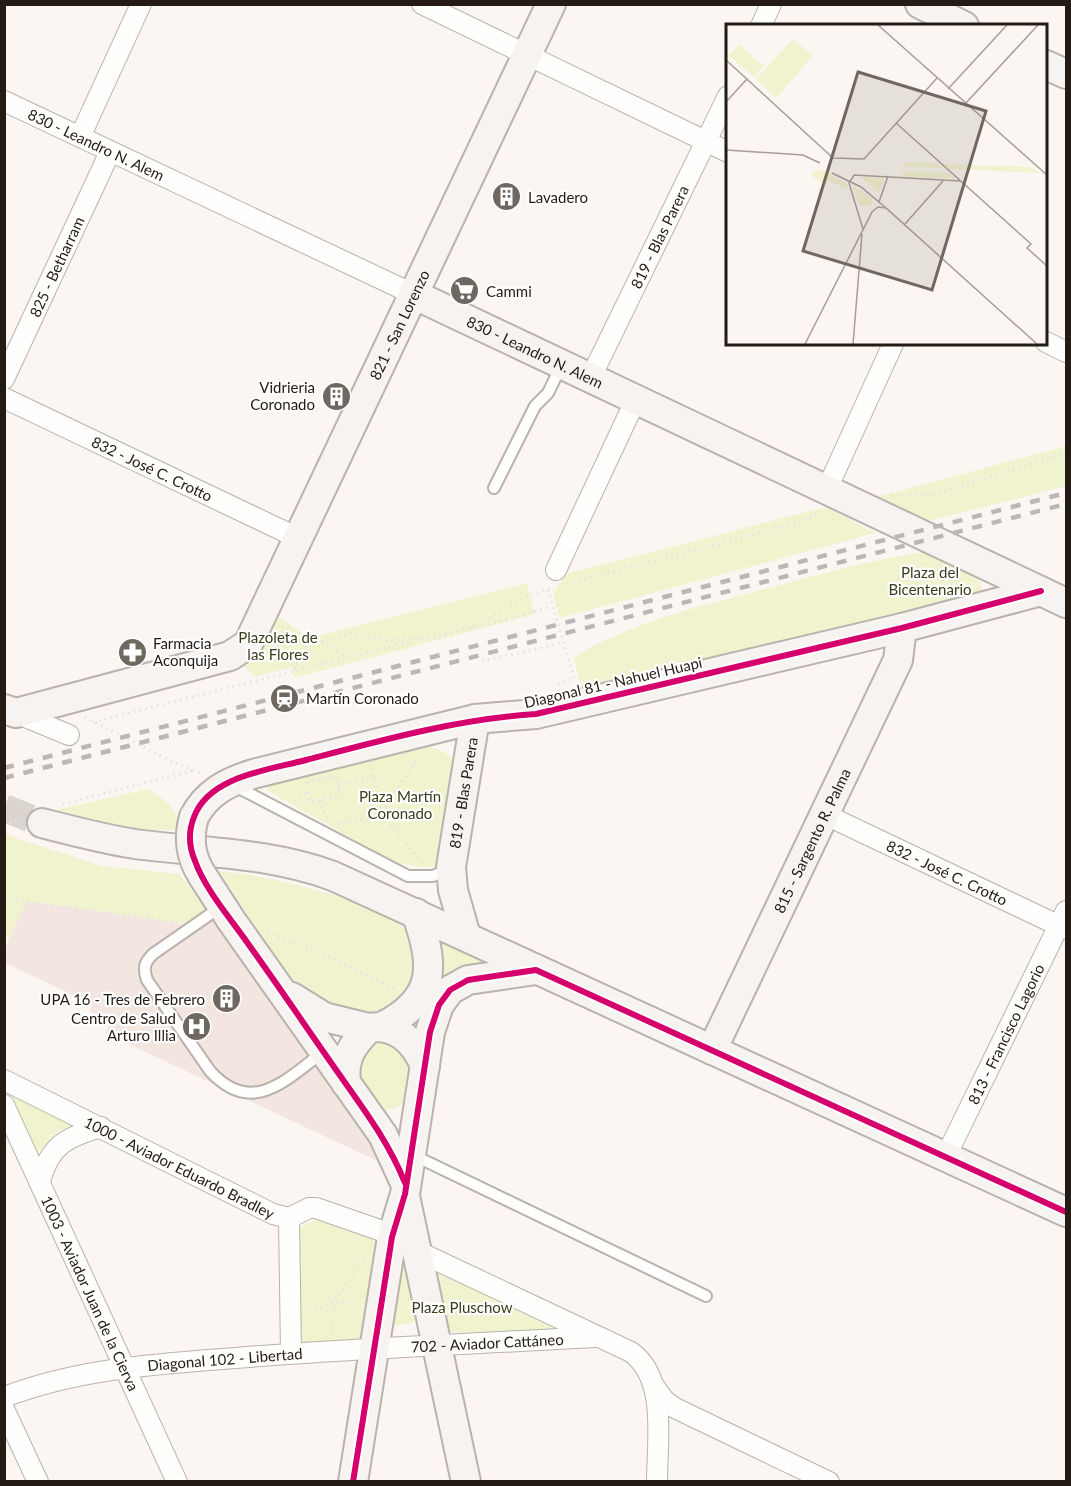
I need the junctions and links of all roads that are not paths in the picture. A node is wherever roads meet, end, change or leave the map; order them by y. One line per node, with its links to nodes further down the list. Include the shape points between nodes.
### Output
1 (141, 4): 13 (street)
2 (422, 4): 8 (street)
3 (551, 4): 8 (street, 821 - San Lorenzo)
4 (771, 4): 6 (street)
5 (920, 4): 7 (street)
6 (762, 24)
7 (960, 24)
8 (527, 56): 14 (street); 17 (street, 821 - San Lorenzo)
9 (1047, 65): 10 (street)
10 (1066, 74)
11 (4, 100): 13 (street, 830 - Leandro N. Alem)
12 (726, 100): 14 (street, 819 - Blas Parera)
13 (80, 137): 16 (street, 830 - Leandro N. Alem)
14 (706, 141): 15 (street); 22 (street, 819 - Blas Parera)
15 (726, 151)
16 (110, 152): 17 (street, 830 - Leandro N. Alem); 23 (street, 825 - Betharram)
17 (412, 294): 21 (street, 830 - Leandro N. Alem); 28 (street, 821 - San Lorenzo)
18 (1047, 342): 20 (street)
19 (893, 345): 27 (street)
20 (1066, 352)
21 (562, 364): 22 (street, 830 - Leandro N. Alem); 26 (lane, via 548,393 535,406)
22 (591, 377): 25 (street, 830 - Leandro N. Alem)
23 (4, 379)
24 (4, 398): 28 (street, 832 - José C. Crotto)
25 (636, 399): 27 (street, 830 - Leandro N. Alem); 29 (street)
26 (494, 488)
27 (831, 491): 30 (street, 830 - Leandro N. Alem)
28 (298, 538): 33 (street, 821 - San Lorenzo, via 248,644 230,656 72,699)
29 (556, 570)
30 (1041, 591): 31 (street, 830 - Leandro N. Alem); 32 (street, Diagonal 81 - Nahuel Huapi)
31 (1066, 603)
32 (902, 628): 34 (street, Diagonal 81 - Nahuel Huapi, via 536,714); 40 (street, 815 - Sargento R. Palma, via 898,660)
33 (10, 711): 36 (street)
34 (475, 719): 35 (street, Diagonal 81 - Nahuel Huapi); 37 (street, 819 - Blas Parera)
35 (425, 734): 37 (street, via 453,747); 38 (street, Diagonal 81 - Nahuel Huapi, via 367,744)
36 (69, 735)
37 (467, 765): 41 (street, 819 - Blas Parera)
38 (228, 782): 41 (lane, via 408,876); 42 (street, Diagonal 81 - Nahuel Huapi, bridge, via 212,793 194,816 190,841 194,859)
39 (41, 815): 43 (street, via 135,844 245,854 294,863)
40 (826, 815): 44 (street, 832 - José C. Crotto); 49 (street, 815 - Sargento R. Palma)
41 (442, 872): 43 (street, 819 - Blas Parera, via 441,883); 45 (street, 819 - Blas Parera)
42 (222, 906): 47 (street, Diagonal 81 - Nahuel Huapi); 50 (lane, via 153,954 144,970 210,1071 224,1083 257,1094 282,1083)
43 (410, 910): 45 (street); 48 (street, via 430,956 427,981 419,998 398,1018)
44 (1064, 922): 59 (street, 813 - Francisco Lagorio)
45 (466, 936): 46 (street)
46 (536, 970): 49 (street); 51 (street, via 468,980 450,990 433,1020)
47 (279, 987): 48 (street, Diagonal 81 - Nahuel Huapi, via 312,1012 345,1024); 50 (street, Diagonal 81 - Nahuel Huapi)
48 (376, 1027): 51 (street, via 411,1043); 53 (street, via 350,1051)
49 (712, 1050): 59 (street)
50 (323, 1051): 53 (street, Diagonal 81 - Nahuel Huapi)
51 (424, 1066): 54 (street)
52 (4, 1080): 57 (street, 1000 - Aviador Eduardo Bradley)
53 (346, 1083): 56 (street)
54 (420, 1098): 56 (street, via 397,1116 384,1118); 58 (street)
55 (4, 1105): 60 (street, 1003 - Aviador Juan de la Cierva)
56 (366, 1111): 61 (street, via 386,1140)
57 (101, 1127): 60 (street, via 57,1147 45,1164); 63 (street, 1000 - Aviador Eduardo Bradley, via 273,1214)
58 (410, 1154): 61 (street); 66 (lane)
59 (946, 1156): 62 (street)
60 (40, 1181): 71 (street, 1003 - Aviador Juan de la Cierva)
61 (405, 1189): 64 (street); 65 (street)
62 (1066, 1212)
63 (289, 1218): 64 (street, 1000 - Aviador Eduardo Bradley, via 316,1208); 70 (street)
64 (385, 1233): 65 (street, 1000 - Aviador Eduardo Bradley); 69 (street)
65 (417, 1251): 67 (street, 1000 - Aviador Eduardo Bradley); 68 (street)
66 (706, 1296)
67 (596, 1337): 68 (street, 702 - Aviador Cattáneo); 72 (street, 1000 - Aviador Eduardo Bradley, via 631,1352 646,1365)
68 (436, 1344): 69 (street, 702 - Aviador Cattáneo); 78 (street)
69 (376, 1349): 70 (street, Diagonal 102 - Libertad); 77 (street)
70 (291, 1353): 71 (street, Diagonal 102 - Libertad)
71 (124, 1367): 73 (street, Diagonal 102 - Libertad, via 61,1377); 76 (street, 1003 - Aviador Juan de la Cierva)
72 (653, 1385): 79 (street); 80 (street, via 675,1408)
73 (4, 1397)
74 (4, 1409): 75 (street)
75 (38, 1482)
76 (177, 1482)
77 (353, 1482)
78 (466, 1482)
79 (657, 1482)
80 (829, 1482)

